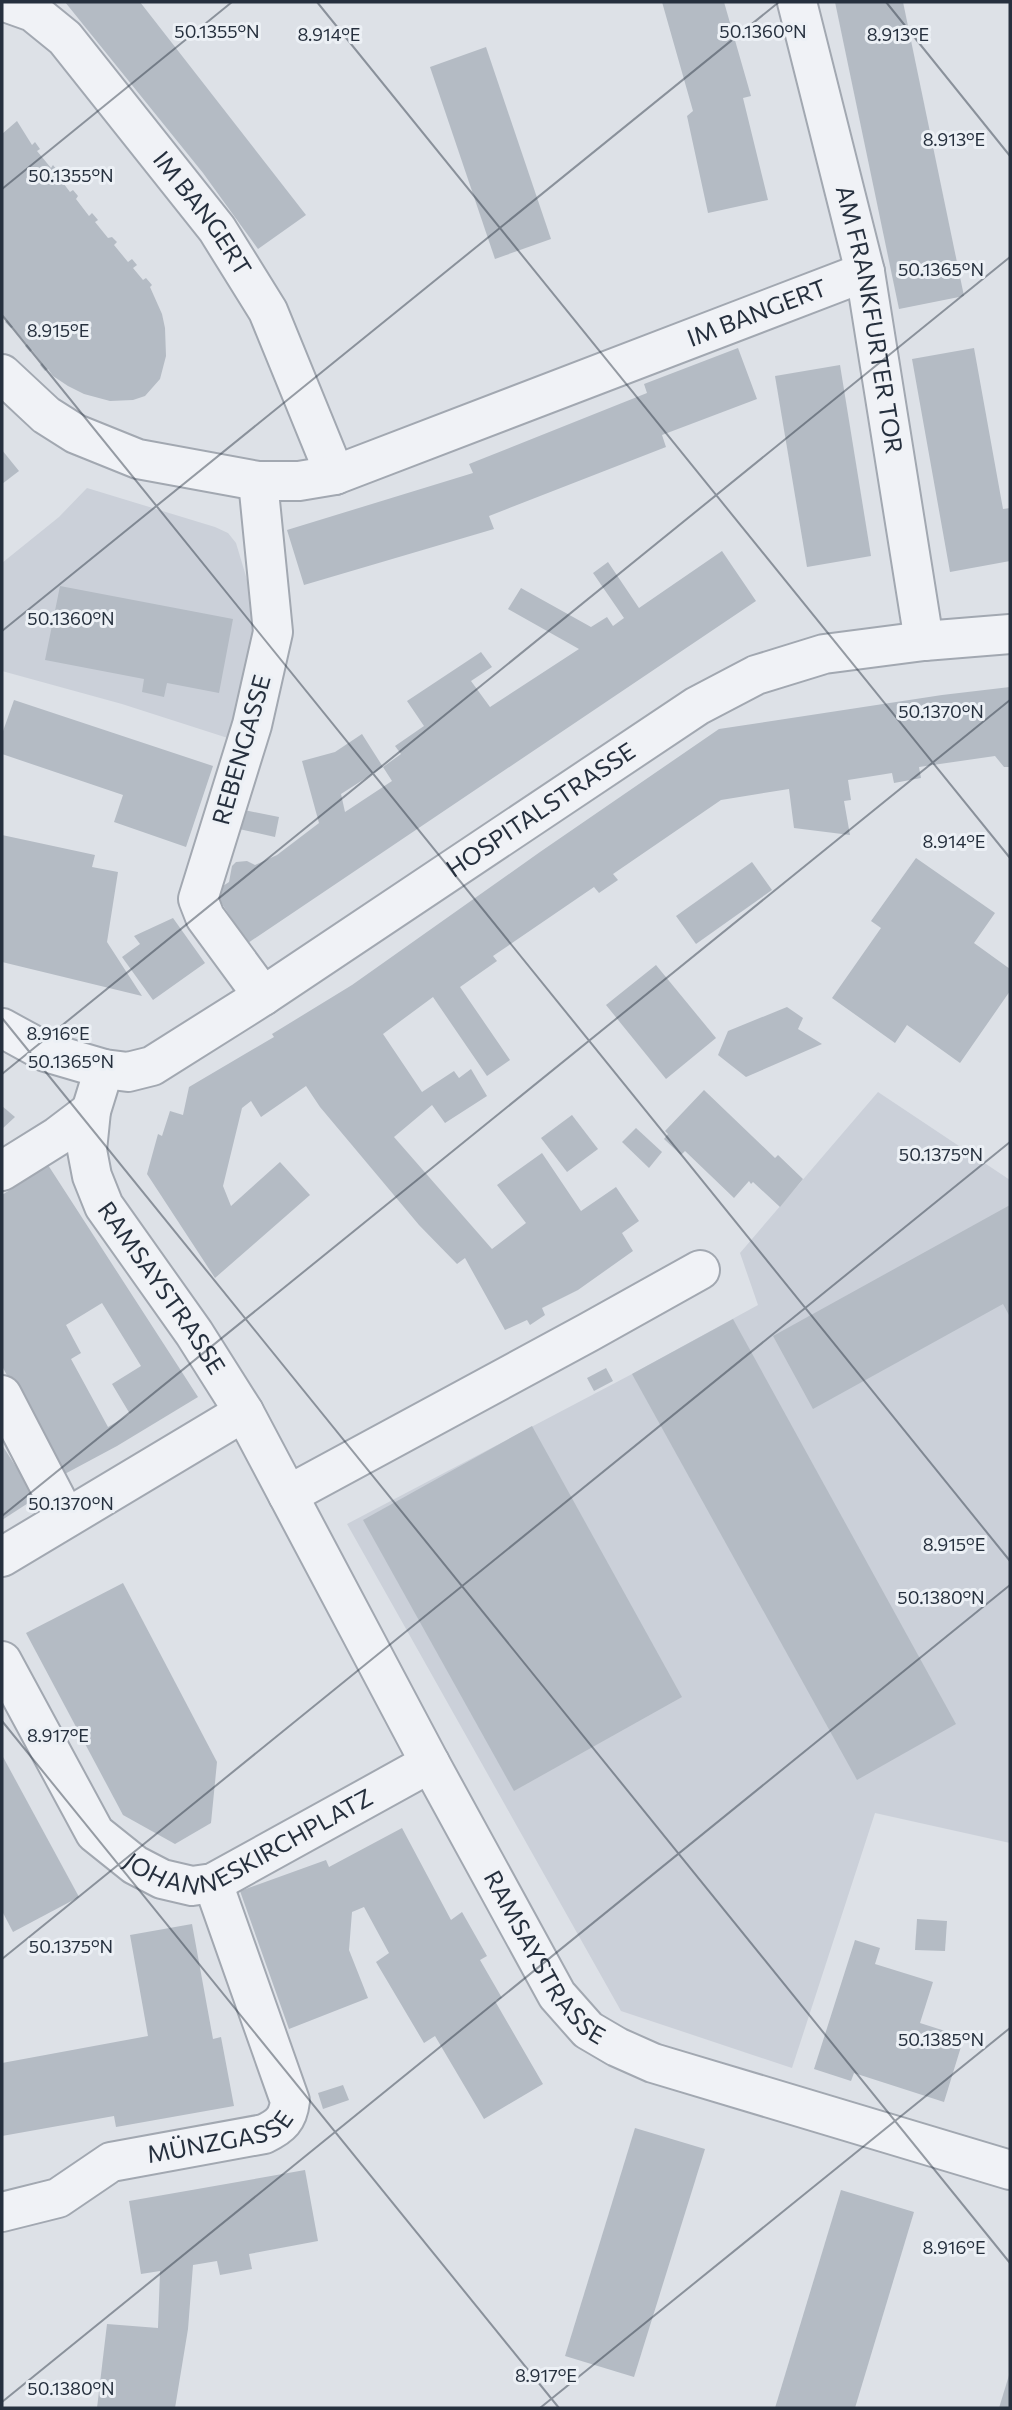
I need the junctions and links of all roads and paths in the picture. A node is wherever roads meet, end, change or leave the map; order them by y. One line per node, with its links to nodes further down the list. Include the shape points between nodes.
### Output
1 (5, 2): 5 (street, IM BANGERT, via 33,12 65,38 218,229 268,311)
2 (797, 2): 3 (street, AM FRANKFURTER TOR)
3 (865, 272): 5 (street, IM BANGERT); 8 (street, AM FRANKFURTER TOR)
4 (2, 374): 6 (street, IM BANGERT, via 46,415 138,459)
5 (335, 475): 6 (street, IM BANGERT)
6 (258, 481): 9 (street, REBENGASSE, via 273,632 252,725 198,899 205,917)
7 (1010, 634): 8 (street, HOSPITALSTRASSE)
8 (924, 641): 9 (street, HOSPITALSTRASSE, via 824,654 756,675 709,699)
9 (263, 996): 11 (street, HOSPITALSTRASSE, via 152,1066 128,1072)
10 (2, 1028): 11 (street, HOSPITALSTRASSE, via 46,1052)
11 (104, 1069): 12 (street, RAMSAYSTRASSE)
12 (91, 1111): 13 (street); 16 (street, RAMSAYSTRASSE, via 87,1150 104,1206)
13 (2, 1171)
14 (700, 1270): 17 (street)
15 (2, 1395): 18 (street)
16 (244, 1412): 17 (street, RAMSAYSTRASSE); 18 (street)
17 (288, 1495): 21 (street, RAMSAYSTRASSE)
18 (66, 1518): 19 (street)
19 (2, 1557)
20 (2, 1661): 22 (street, JOHANNESKIRCHPLATZ, via 95,1832 135,1865 162,1879 192,1886)
21 (430, 1763): 22 (street, JOHANNESKIRCHPLATZ); 23 (street, RAMSAYSTRASSE, via 557,1995 588,2030 653,2063)
22 (213, 1883): 24 (street, MÜNZGASSE, via 290,2101 288,2117 264,2134 111,2162 58,2198)
23 (1010, 2170)
24 (2, 2212)

